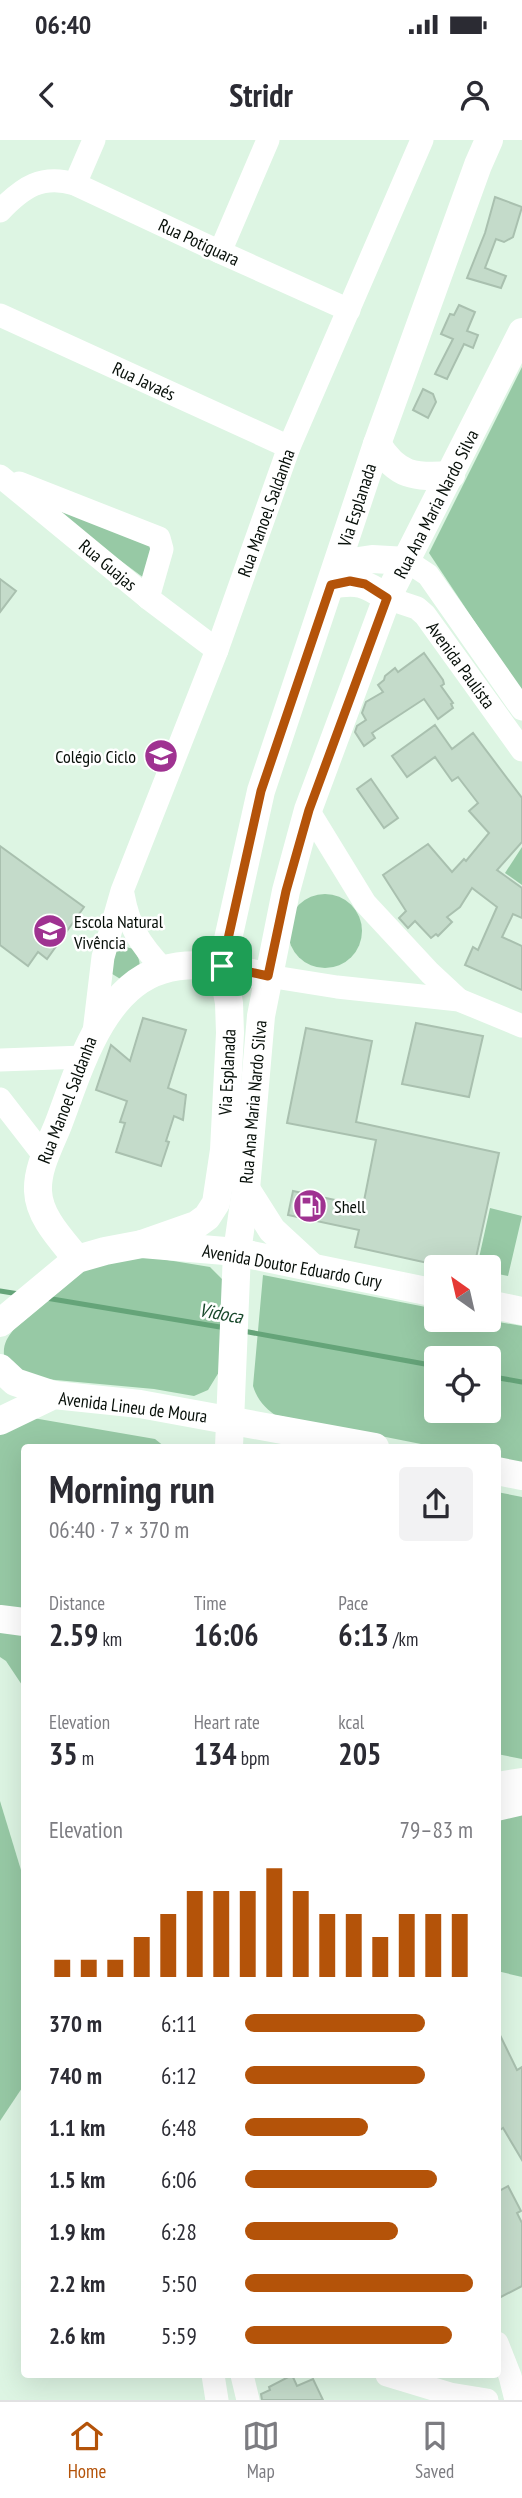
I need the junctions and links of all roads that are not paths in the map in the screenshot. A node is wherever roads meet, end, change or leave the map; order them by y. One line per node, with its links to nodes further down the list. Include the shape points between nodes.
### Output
1 (94, 140): 5 (street)
2 (268, 140): 7 (street)
3 (422, 140): 8 (street, Rua Manoel Saldanha)
4 (489, 140): 11 (main road, Via Esplanada)
5 (75, 184): 6 (street, Rua Potiguara, via 48,179 13,197); 7 (street, Rua Potiguara)
6 (0, 211)
7 (220, 253): 8 (street, Rua Potiguara)
8 (349, 310): 12 (street, Rua Manoel Saldanha)
9 (0, 315): 12 (street, Rua Javaés)
10 (522, 332): 13 (main road, Rua Ana Maria Nardo Silva)
11 (377, 444): 13 (main road, via 391,464 406,473); 16 (main road, Via Esplanada)
12 (289, 447): 19 (street, Rua Manoel Saldanha)
13 (451, 475): 15 (main road, Rua Ana Maria Nardo Silva)
14 (0, 476): 17 (street, Rua Guajas); 17 (street, via 159,538 162,549)
15 (407, 561): 16 (main road, via 372,559); 18 (main road, Rua Ana Maria Nardo Silva); 20 (street, Avenida Paulista, via 428,575)
16 (334, 575): 18 (main road, via 362,583); 24 (main road, Via Esplanada, via 261,791)
17 (148, 598): 19 (street, Rua Guajas)
18 (387, 598): 21 (street, Avenida Paulista, via 425,615); 22 (main road, Rua Ana Maria Nardo Silva)
19 (218, 650): 23 (street, Rua Manoel Saldanha)
20 (522, 709)
21 (522, 750)
22 (309, 810): 26 (main road, Rua Ana Maria Nardo Silva); 27 (street, via 365,902)
23 (122, 891): 25 (street, via 132,931); 29 (street, Rua Manoel Saldanha, via 103,957)
24 (222, 966): 25 (main road); 26 (main road); 34 (main road, Via Esplanada, via 230,1033 224,1150 216,1203 196,1225)
25 (163, 969): 29 (main road, via 129,990)
26 (268, 976): 27 (street); 33 (main road, Rua Ana Maria Nardo Silva)
27 (459, 1000): 28 (street)
28 (522, 1026)
29 (89, 1046): 30 (street); 32 (main road, Rua Manoel Saldanha)
30 (0, 1060)
31 (0, 1099): 32 (street)
32 (45, 1157): 36 (main road, Rua Manoel Saldanha, via 38,1178 39,1200)
33 (246, 1189): 35 (main road, Rua Ana Maria Nardo Silva); 37 (main road, via 272,1230)
34 (142, 1244): 35 (main road, Avenida Doutor Eduardo Cury); 36 (main road, Avenida Doutor Eduardo Cury)
35 (237, 1252): 37 (main road, Avenida Doutor Eduardo Cury); 44 (main road, Rua Ana Maria Nardo Silva)
36 (72, 1263): 41 (main road, Avenida Doutor Eduardo Cury)
37 (313, 1268): 38 (main road, Avenida Doutor Eduardo Cury)
38 (424, 1291)
39 (501, 1307): 40 (main road)
40 (522, 1311)
41 (1, 1322)
42 (0, 1368): 43 (main road, via 15,1382)
43 (54, 1395): 44 (main road, Avenida Lineu de Moura); 45 (main road, Avenida Lineu de Moura)
44 (230, 1419): 46 (main road, Rua Ana Maria Nardo Silva); 47 (main road)
45 (0, 1421)
46 (229, 1444)
47 (359, 1444)
48 (501, 1472): 49 (main road)
49 (522, 1476)
50 (0, 1619): 51 (main road)
51 (21, 1622)
52 (522, 1782): 53 (main road)
53 (501, 1785)
54 (522, 1801): 55 (main road)
55 (501, 1806)
56 (501, 2353): 64 (street)
57 (213, 2378): 61 (street)
58 (243, 2378): 62 (street)
59 (395, 2378): 60 (street)
60 (449, 2397): 63 (street)
61 (217, 2400)
62 (248, 2400)
63 (486, 2400)
64 (516, 2400)

